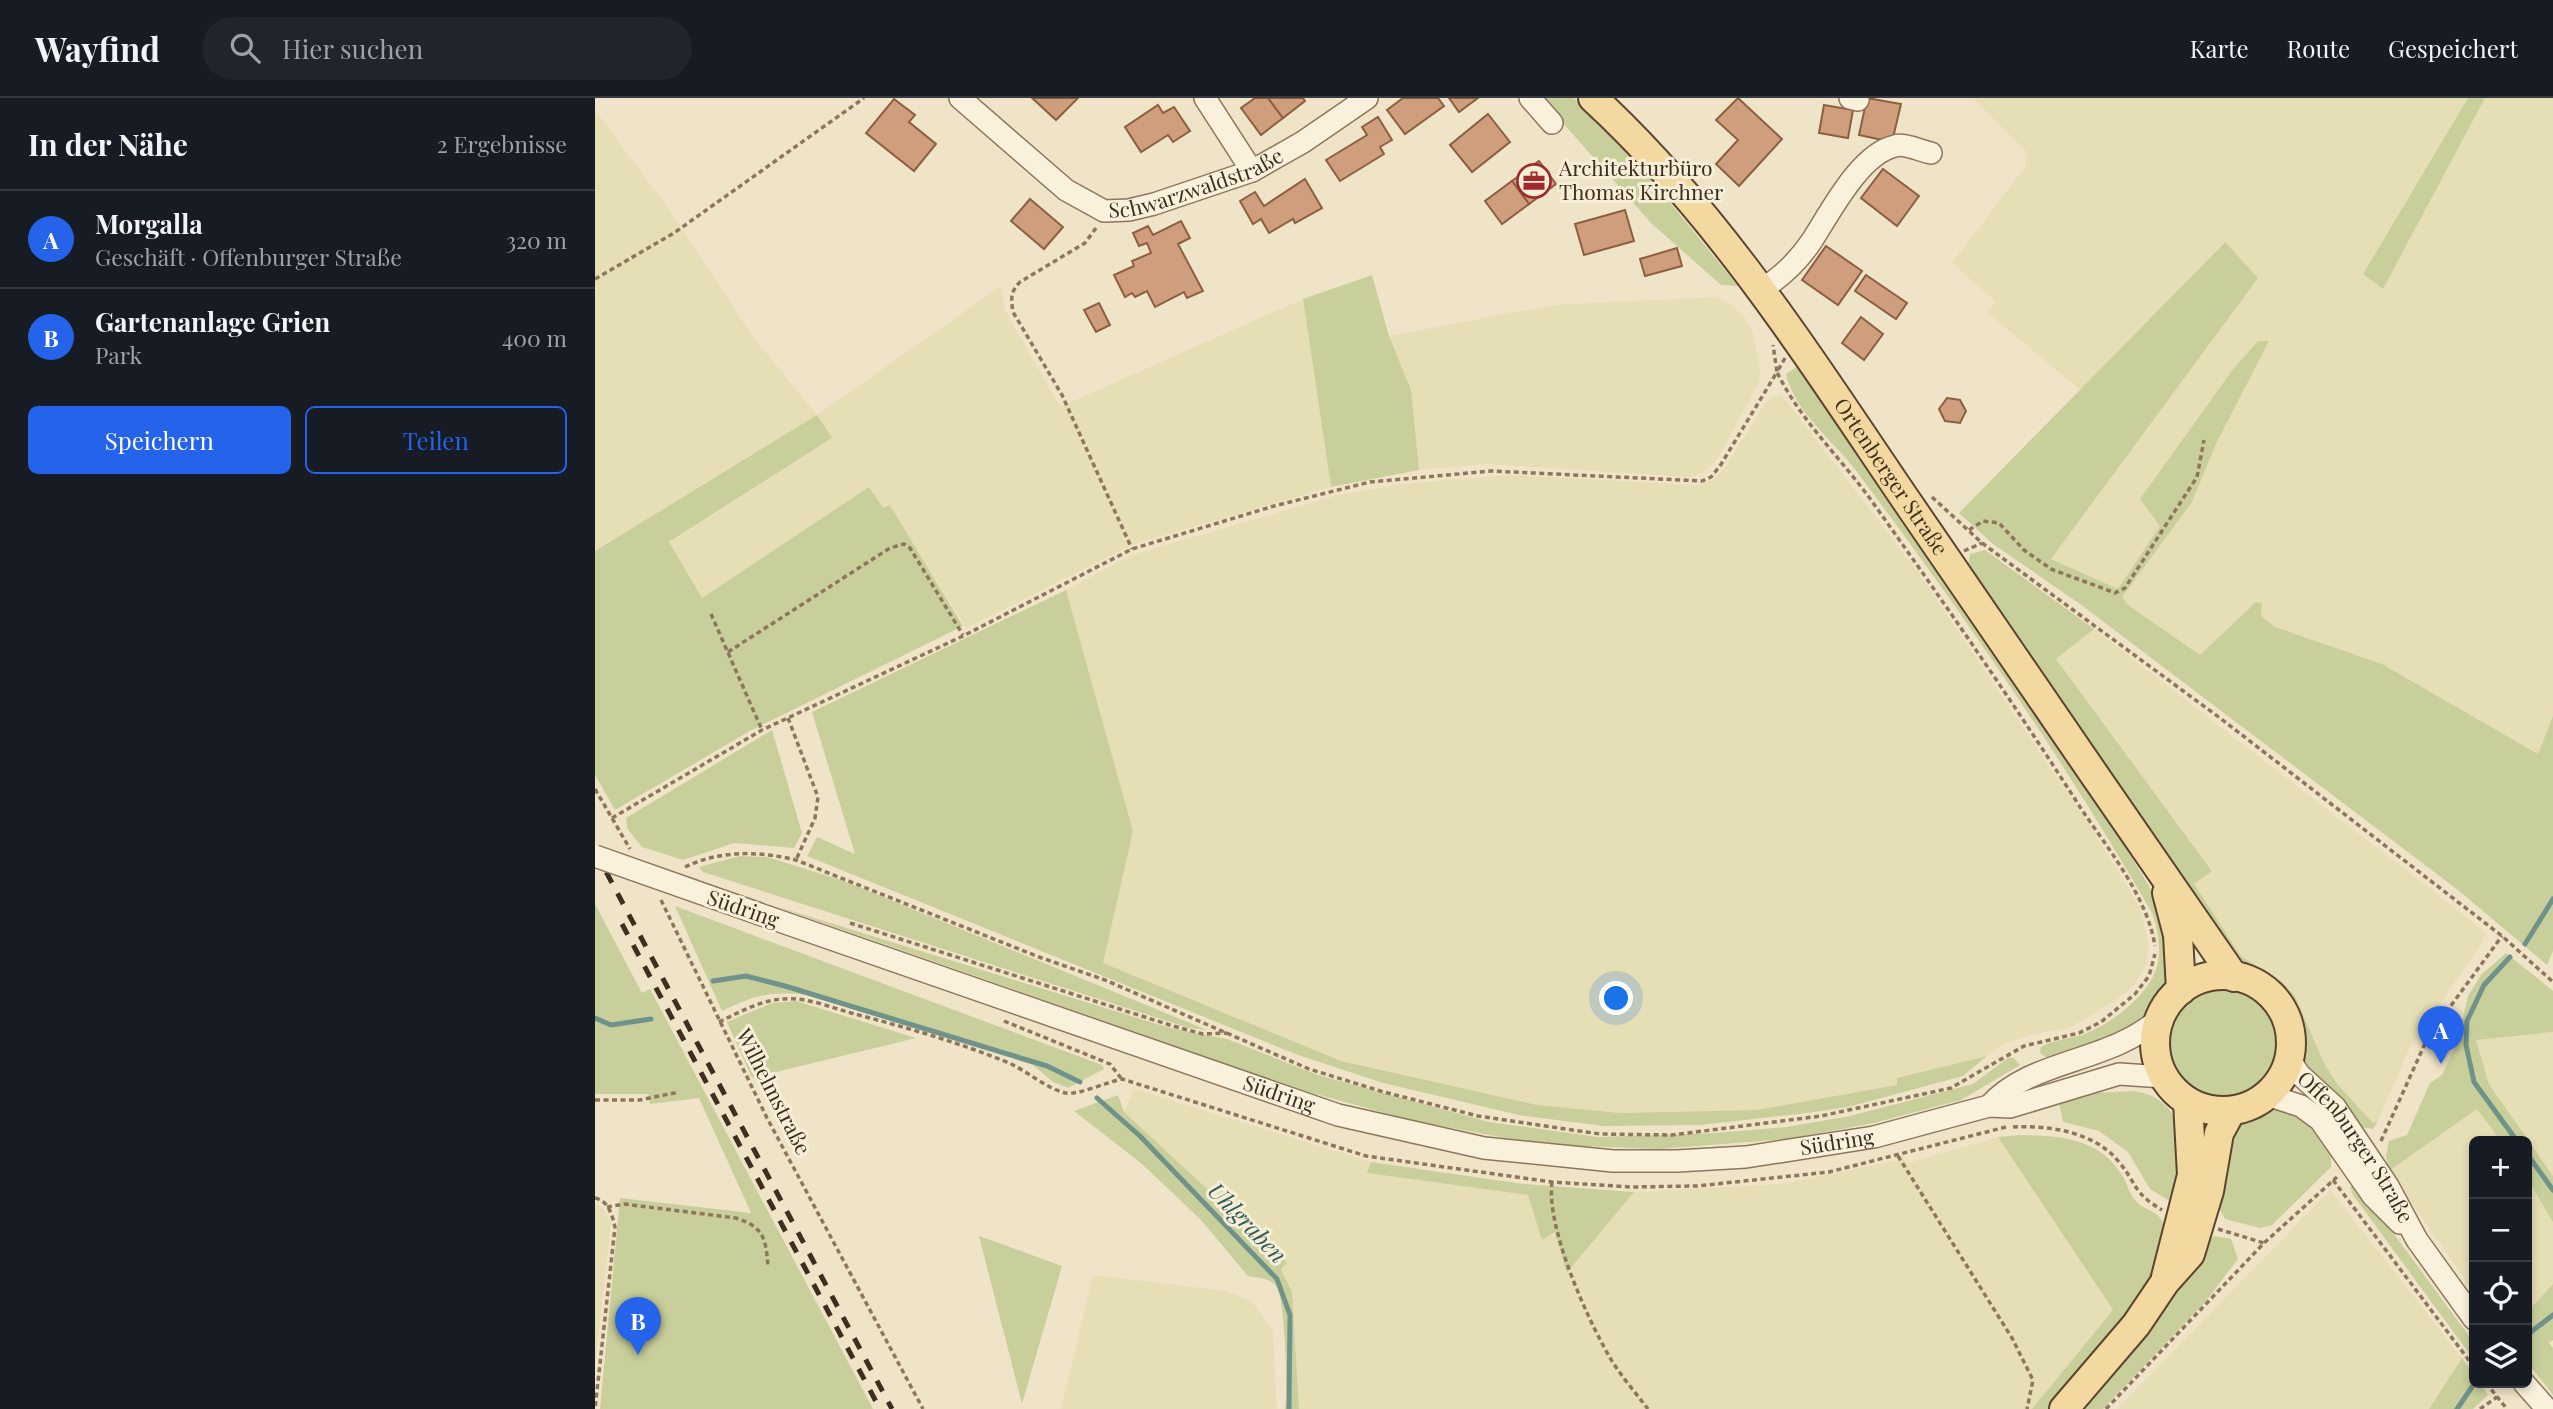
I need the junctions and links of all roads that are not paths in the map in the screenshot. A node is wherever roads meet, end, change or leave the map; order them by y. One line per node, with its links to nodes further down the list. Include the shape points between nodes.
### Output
1 (960, 98): 8 (street, Schwarzwaldstraße, via 1066,190 1104,211 1154,204)
2 (1205, 98): 8 (street)
3 (1367, 98): 8 (street, Schwarzwaldstraße)
4 (1530, 98): 6 (street)
5 (1593, 98): 9 (main road, Ortenberger Straße, via 1633,134 1706,218)
6 (1552, 123)
7 (1931, 153): 9 (street, via 1896,145 1885,150 1863,168 1833,205 1800,256)
8 (1252, 171)
9 (1760, 290): 11 (main road, Ortenberger Straße)
10 (595, 856): 19 (street, Südring, bridge, via 1338,1115 1485,1148 1613,1161 1746,1157 1874,1137)
11 (2163, 877): 12 (main road, Ortenberger Straße); 13 (main road, Ortenberger Straße, via 2178,935)
12 (2234, 976): 13 (main road, via 2207,977); 15 (main road, via 2261,987 2282,1010 2291,1037)
13 (2181, 990): 14 (main road)
14 (2160, 1018): 16 (main road, via 2155,1048); 19 (street, Südring, via 2127,1043 2004,1090)
15 (2289, 1058): 17 (main road, via 2281,1079); 21 (street, Offenburger Straße, via 2299,1074 2335,1107)
16 (2164, 1077): 18 (main road); 19 (street, Südring, via 2119,1074 2010,1107)
17 (2267, 1095): 20 (main road); 21 (street, Offenburger Straße, via 2301,1106 2320,1119)
18 (2188, 1102): 20 (main road); 22 (main road)
19 (1989, 1106)
20 (2231, 1111): 22 (main road, via 2219,1133)
21 (2360, 1161): 23 (street, Offenburger Straße, via 2373,1196 2417,1240)
22 (2190, 1222): 25 (main road, via 2165,1282 2136,1325)
23 (2469, 1312)
24 (2528, 1388): 26 (street)
25 (2064, 1409)
26 (2547, 1409)

